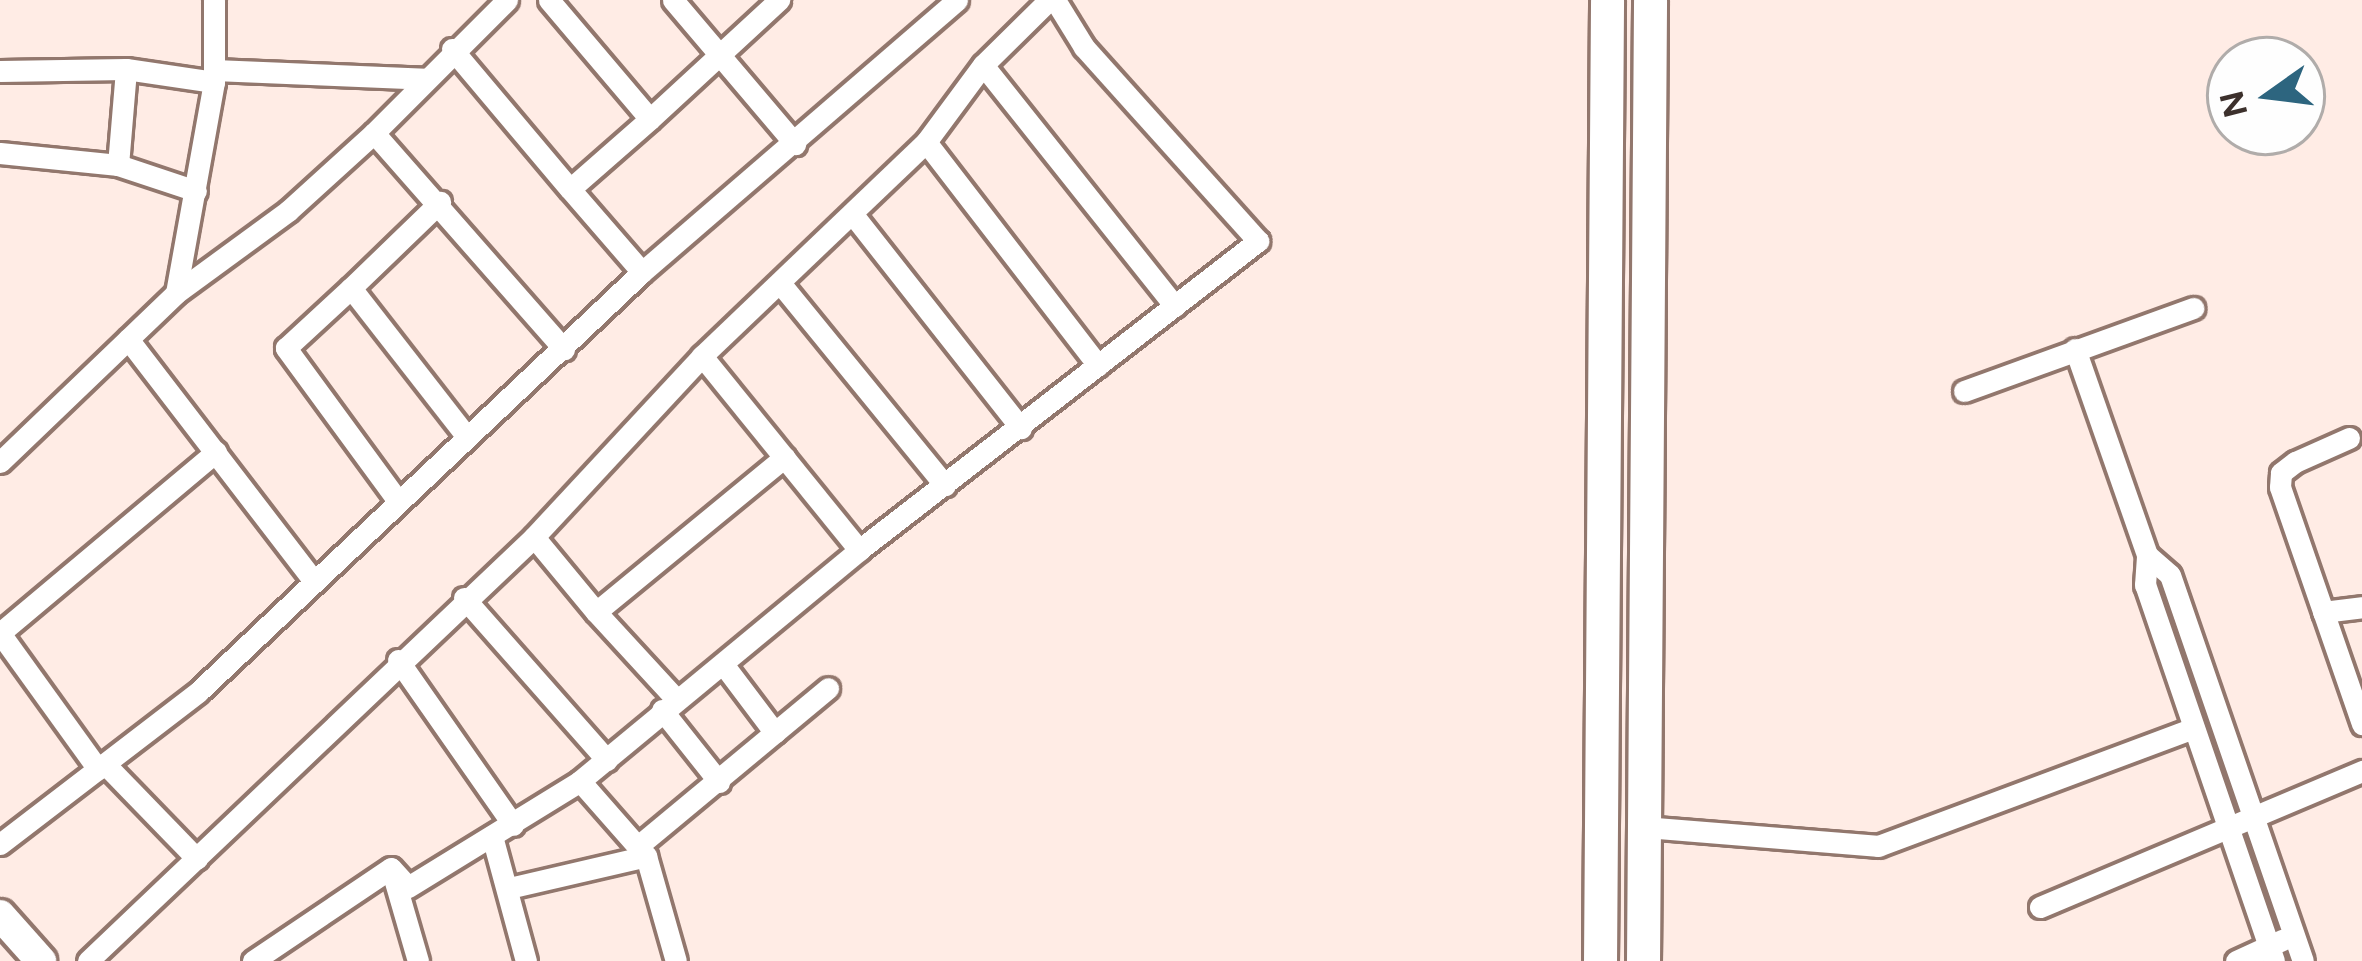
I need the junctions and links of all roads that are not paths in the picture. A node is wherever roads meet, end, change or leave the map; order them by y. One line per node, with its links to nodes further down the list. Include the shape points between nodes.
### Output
1 (214, 0): 15 (street)
2 (507, 0): 10 (street)
3 (549, 0): 17 (street)
4 (673, 0): 11 (street)
5 (779, 0): 11 (street)
6 (957, 0): 20 (street)
7 (1052, 0): 12 (street); 31 (street, via 1084,47 1258,241)
8 (1607, 0): 87 (highway)
9 (1650, 0): 69 (highway)
10 (452, 50): 16 (street); 23 (street)
11 (717, 55): 17 (street); 20 (street)
12 (983, 64): 19 (street); 31 (street)
13 (126, 69): 14 (street); 15 (street); 22 (street)
14 (0, 71)
15 (214, 76): 16 (street); 24 (street)
16 (424, 79): 18 (street)
17 (650, 119): 23 (street)
18 (374, 133): 25 (street); 30 (street, via 288,211)
19 (926, 142): 26 (street); 37 (street)
20 (795, 144): 27 (street)
21 (0, 153): 22 (street)
22 (118, 165): 24 (street)
23 (570, 189): 27 (street)
24 (196, 191): 30 (street)
25 (440, 202): 29 (street); 34 (street)
26 (854, 216): 28 (street); 39 (street)
27 (642, 272): 34 (street)
28 (780, 283): 36 (street); 45 (street)
29 (351, 288): 40 (street); 46 (street, via 286,348)
30 (176, 293): 33 (street)
31 (1175, 306): 37 (street)
32 (2194, 308): 35 (street)
33 (128, 340): 42 (street); 44 (street)
34 (564, 349): 40 (street)
35 (2075, 349): 38 (street); 49 (street)
36 (702, 356): 43 (street); 47 (street)
37 (1098, 365): 39 (street)
38 (1964, 391)
39 (1021, 428): 45 (street)
40 (467, 437): 46 (street)
41 (2349, 438): 54 (street, via 2281,473)
42 (217, 452): 50 (street); 55 (street)
43 (785, 457): 48 (street); 53 (street)
44 (0, 462)
45 (945, 485): 48 (street)
46 (398, 501): 50 (street)
47 (534, 537): 51 (street); 53 (street)
48 (859, 550): 57 (street)
49 (2147, 555): 61 (street, via 2145,585); 68 (street, via 2170,575)
50 (314, 581): 64 (street, via 198,692)
51 (464, 598): 56 (street); 63 (street)
52 (2362, 607): 54 (street)
53 (596, 612): 59 (street)
54 (2323, 612): 60 (street)
55 (1, 635): 64 (street)
56 (398, 660): 70 (street); 74 (street)
57 (723, 664): 59 (street); 62 (street)
58 (828, 688): 62 (street)
59 (668, 704): 63 (street); 67 (street)
60 (2362, 724)
61 (2194, 728): 69 (street, via 1878,846); 71 (street)
62 (775, 733): 67 (street)
63 (607, 760): 66 (street)
64 (101, 766): 72 (street); 74 (street)
65 (2362, 771): 68 (street)
66 (580, 781): 70 (street); 73 (street)
67 (719, 782): 73 (street)
68 (2254, 818): 71 (street); 79 (street)
69 (1644, 827): 88 (highway)
70 (502, 830): 75 (street, via 408,887); 76 (street)
71 (2229, 831): 77 (street); 80 (street)
72 (0, 844)
73 (642, 851): 76 (street); 86 (street)
74 (197, 859): 83 (street)
75 (391, 868): 84 (street); 85 (street)
76 (508, 888): 81 (street)
77 (2040, 907)
78 (0, 915): 82 (main road)
79 (2294, 936): 80 (street); 90 (street)
80 (2272, 953): 89 (street)
81 (522, 960)
82 (41, 961)
83 (88, 961)
84 (253, 961)
85 (418, 961)
86 (676, 961)
87 (1600, 961)
88 (1643, 961)
89 (2236, 961)
90 (2303, 961)

